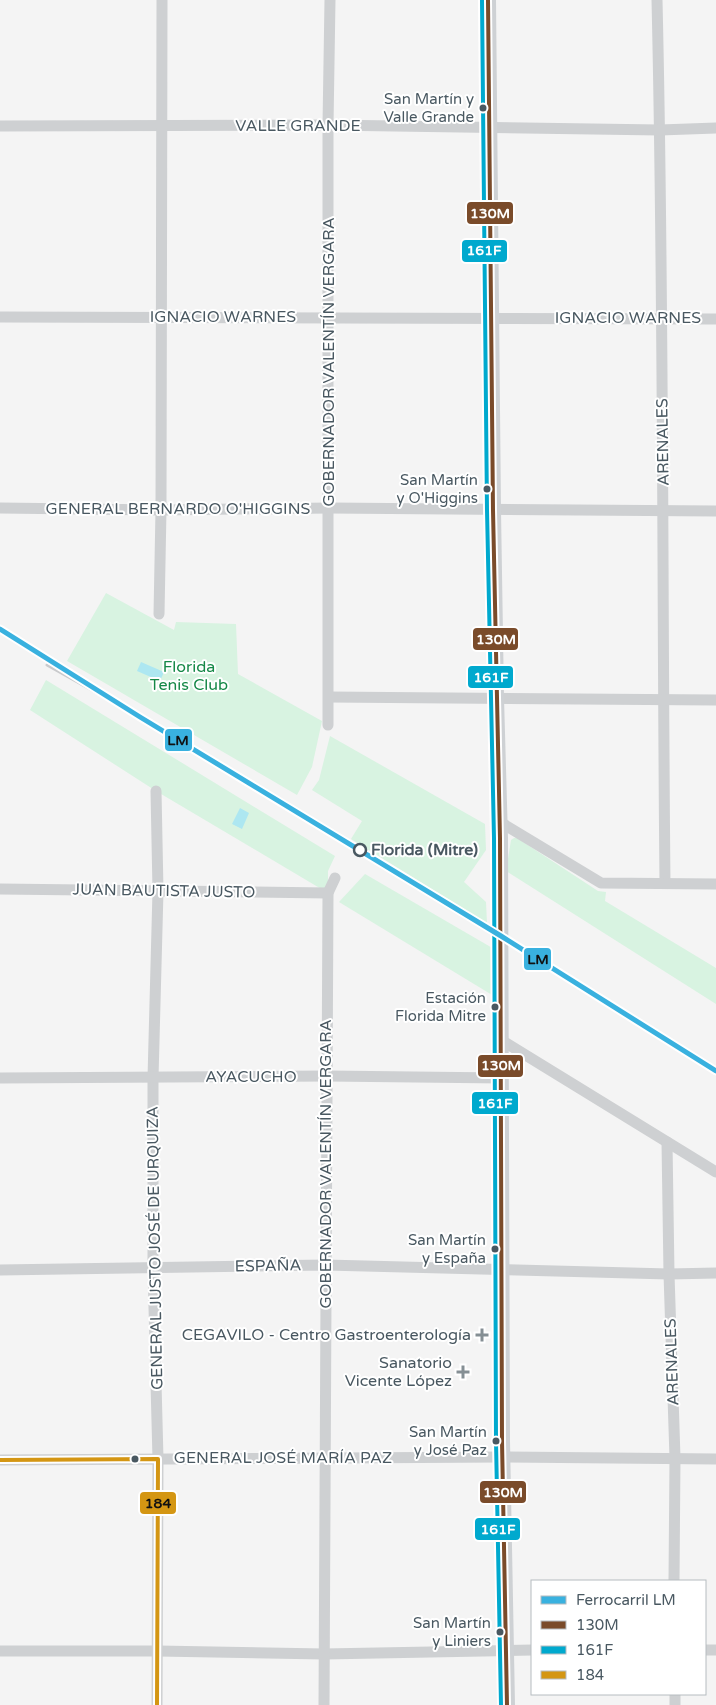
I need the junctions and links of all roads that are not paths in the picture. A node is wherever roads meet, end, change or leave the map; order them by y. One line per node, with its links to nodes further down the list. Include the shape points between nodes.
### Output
1 (162, 0): 5 (street)
2 (330, 0): 7 (street, GOBERNADOR VALENTÍN VERGARA)
3 (488, 0): 8 (street)
4 (657, 0): 10 (street, ARENALES)
5 (161, 125): 6 (street, VALLE GRANDE); 7 (street, VALLE GRANDE); 12 (street)
6 (0, 126)
7 (328, 126): 8 (street, VALLE GRANDE); 14 (street, GOBERNADOR VALENTÍN VERGARA)
8 (490, 127): 10 (street, VALLE GRANDE); 13 (street)
9 (716, 128): 10 (street, VALLE GRANDE)
10 (660, 130): 15 (street, ARENALES)
11 (0, 317): 12 (street, IGNACIO WARNES)
12 (161, 317): 14 (street, IGNACIO WARNES); 19 (street)
13 (492, 317): 14 (street, IGNACIO WARNES); 15 (street, IGNACIO WARNES); 20 (street)
14 (329, 318): 18 (street, GOBERNADOR VALENTÍN VERGARA)
15 (662, 318): 16 (street, IGNACIO WARNES); 21 (street, ARENALES)
16 (716, 319)
17 (0, 508): 19 (street, GENERAL BERNARDO O'HIGGINS)
18 (329, 508): 19 (street, GENERAL BERNARDO O'HIGGINS); 20 (street, GENERAL BERNARDO O'HIGGINS); 24 (street, GOBERNADOR VALENTÍN VERGARA)
19 (161, 510): 23 (street)
20 (493, 510): 21 (street, GENERAL BERNARDO O'HIGGINS); 25 (street)
21 (664, 511): 22 (street, GENERAL BERNARDO O'HIGGINS); 26 (street, ARENALES)
22 (716, 511)
23 (159, 614)
24 (329, 696): 25 (street); 28 (street, GOBERNADOR VALENTÍN VERGARA)
25 (496, 698): 26 (street); 30 (street)
26 (663, 699): 27 (street); 32 (street, ARENALES)
27 (716, 700)
28 (328, 725)
29 (156, 791): 35 (street, GENERAL JUSTO JOSÉ DE URQUIZA)
30 (500, 822): 32 (street, via 601,882); 37 (street)
31 (335, 878): 36 (street)
32 (665, 883): 33 (street)
33 (716, 884)
34 (0, 889): 35 (street, JUAN BAUTISTA JUSTO)
35 (158, 891): 36 (street, JUAN BAUTISTA JUSTO); 40 (street, GENERAL JUSTO JOSÉ DE URQUIZA)
36 (328, 893): 38 (street, GOBERNADOR VALENTÍN VERGARA)
37 (501, 1040): 41 (street); 42 (street)
38 (327, 1076): 40 (street, AYACUCHO); 41 (street, AYACUCHO); 44 (street, GOBERNADOR VALENTÍN VERGARA)
39 (0, 1078): 40 (street, AYACUCHO)
40 (154, 1078): 45 (street, GENERAL JUSTO JOSÉ DE URQUIZA)
41 (502, 1078): 46 (street)
42 (667, 1142): 43 (street); 49 (street, ARENALES)
43 (716, 1172)
44 (326, 1265): 45 (street, ESPAÑA); 46 (street, ESPAÑA); 51 (street, GOBERNADOR VALENTÍN VERGARA)
45 (153, 1269): 47 (street, ESPAÑA); 53 (street, GENERAL JUSTO JOSÉ DE URQUIZA)
46 (501, 1269): 49 (street, ESPAÑA); 50 (street)
47 (0, 1270)
48 (716, 1272): 49 (street, ESPAÑA)
49 (669, 1274): 52 (street, ARENALES)
50 (502, 1457): 51 (street, GENERAL JOSÉ MARÍA PAZ); 52 (street, GENERAL JOSÉ MARÍA PAZ); 57 (street)
51 (325, 1458): 53 (street, GENERAL JOSÉ MARÍA PAZ); 61 (street, GOBERNADOR VALENTÍN VERGARA)
52 (675, 1458): 54 (street, GENERAL JOSÉ MARÍA PAZ); 56 (street, ARENALES)
53 (158, 1459): 55 (street, GENERAL JOSÉ MARÍA PAZ); 60 (street, GENERAL JUSTO JOSÉ DE URQUIZA)
54 (716, 1459)
55 (0, 1460)
56 (674, 1580)
57 (506, 1650): 58 (street); 61 (street); 64 (street)
58 (531, 1650)
59 (0, 1651): 60 (street)
60 (158, 1651): 61 (street); 62 (street, GENERAL JUSTO JOSÉ DE URQUIZA)
61 (324, 1654): 63 (street, GOBERNADOR VALENTÍN VERGARA)
62 (158, 1705)
63 (324, 1705)
64 (507, 1705)

